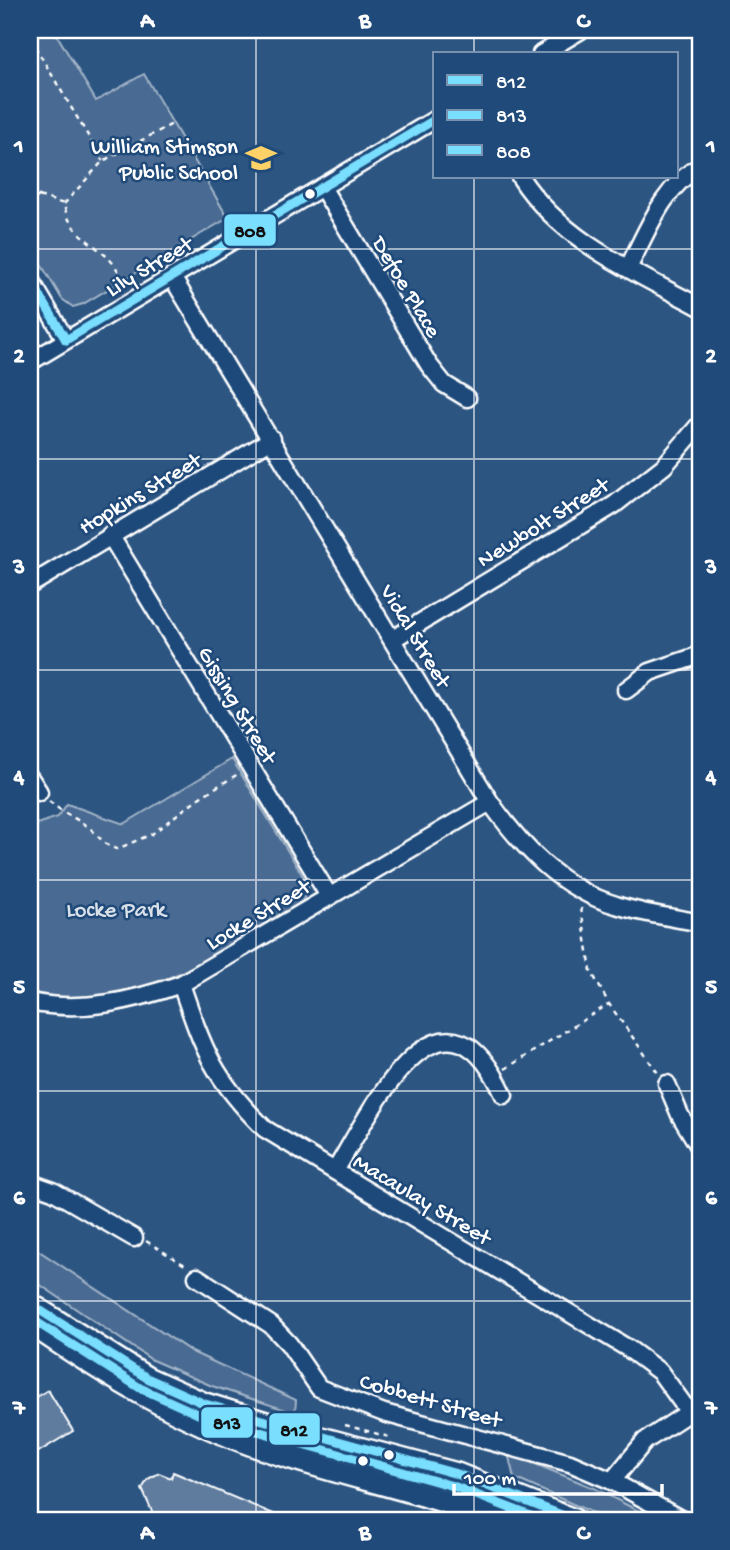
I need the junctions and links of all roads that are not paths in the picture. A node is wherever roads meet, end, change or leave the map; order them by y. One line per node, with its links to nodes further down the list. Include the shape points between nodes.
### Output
1 (581, 30): 2 (street)
2 (544, 52)
3 (433, 121): 6 (street, Lily Street)
4 (700, 166): 7 (street, via 673,186)
5 (521, 178): 7 (street, via 549,214 577,239)
6 (322, 187): 8 (street, Lily Street); 13 (street, Defoe Place, via 429,365 444,384)
7 (628, 268): 10 (street)
8 (172, 277): 11 (street, Lily Street); 15 (street, Vidal Street)
9 (30, 279): 11 (street)
10 (700, 307)
11 (66, 340): 12 (street, Lily Street)
12 (30, 362)
13 (467, 398)
14 (700, 424): 18 (street, Newbolt Street, via 664,466 614,505)
15 (272, 439): 16 (street, Hopkins Street); 18 (street, Vidal Street)
16 (110, 535): 17 (street, Hopkins Street); 24 (street, Gissing Street)
17 (30, 585)
18 (393, 639): 23 (street, Vidal Street)
19 (700, 655): 20 (street, via 650,672)
20 (626, 690)
21 (30, 778): 22 (street)
22 (38, 792)
23 (490, 802): 24 (street, Locke Street); 25 (street, Vidal Street, via 518,841 579,888 615,905)
24 (329, 896): 26 (street, Locke Street)
25 (700, 923)
26 (181, 985): 27 (street, Locke Street, via 88,1007); 31 (street, Macaulay Street, via 208,1059 234,1099 265,1129)
27 (30, 1002)
28 (667, 1084): 30 (street)
29 (505, 1095): 31 (street, via 474,1049 455,1041 435,1043 396,1070)
30 (700, 1148)
31 (335, 1171): 37 (street, Macaulay Street, via 629,1349 660,1372)
32 (30, 1183): 33 (street, via 53,1191)
33 (134, 1238)
34 (197, 1277): 38 (street, Cobbett Street, via 271,1325 319,1388 384,1413 570,1463)
35 (30, 1304): 39 (main road, via 147,1378 205,1404)
36 (30, 1323): 40 (main road, via 112,1378 196,1422 325,1469)
37 (694, 1408): 38 (street, via 645,1441)
38 (612, 1481): 42 (street, Cobbett Street)
39 (503, 1491): 40 (main road); 41 (main road)
40 (493, 1519)
41 (574, 1520)
42 (682, 1520)

